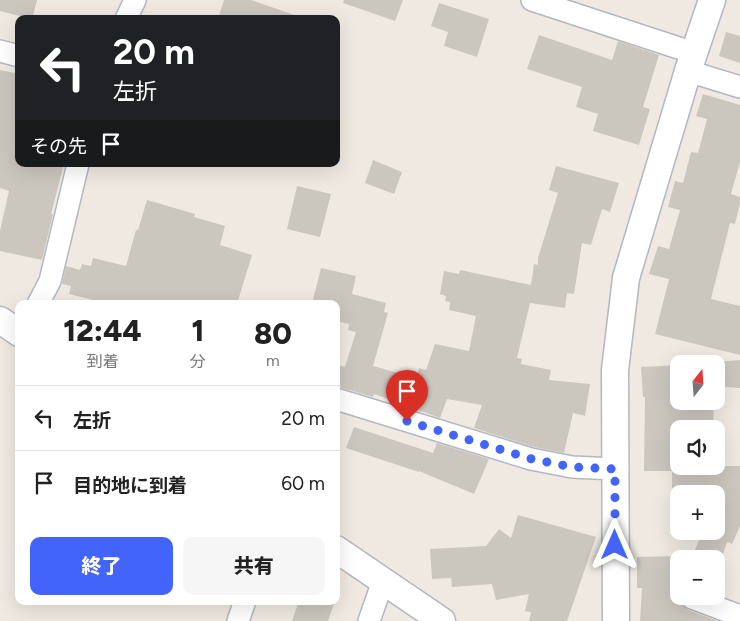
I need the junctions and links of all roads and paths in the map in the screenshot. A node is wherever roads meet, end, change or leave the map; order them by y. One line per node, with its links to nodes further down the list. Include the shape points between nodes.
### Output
1 (135, 0): 4 (street)
2 (532, 0): 7 (street)
3 (712, 0): 7 (street)
4 (128, 15)
5 (0, 51): 6 (street)
6 (15, 55)
7 (691, 62): 8 (street); 14 (street, via 626,278 615,370)
8 (740, 88)
9 (77, 167): 10 (street, via 50,281)
10 (40, 300)
11 (0, 320): 12 (street)
12 (15, 330)
13 (340, 399): 14 (street, via 532,459 572,467)
14 (615, 469): 23 (street)
15 (340, 552): 16 (street)
16 (383, 581): 21 (street); 22 (street)
17 (244, 605): 20 (street)
18 (711, 605): 19 (street)
19 (740, 616)
20 (238, 621)
21 (369, 621)
22 (442, 621)
23 (616, 621)

